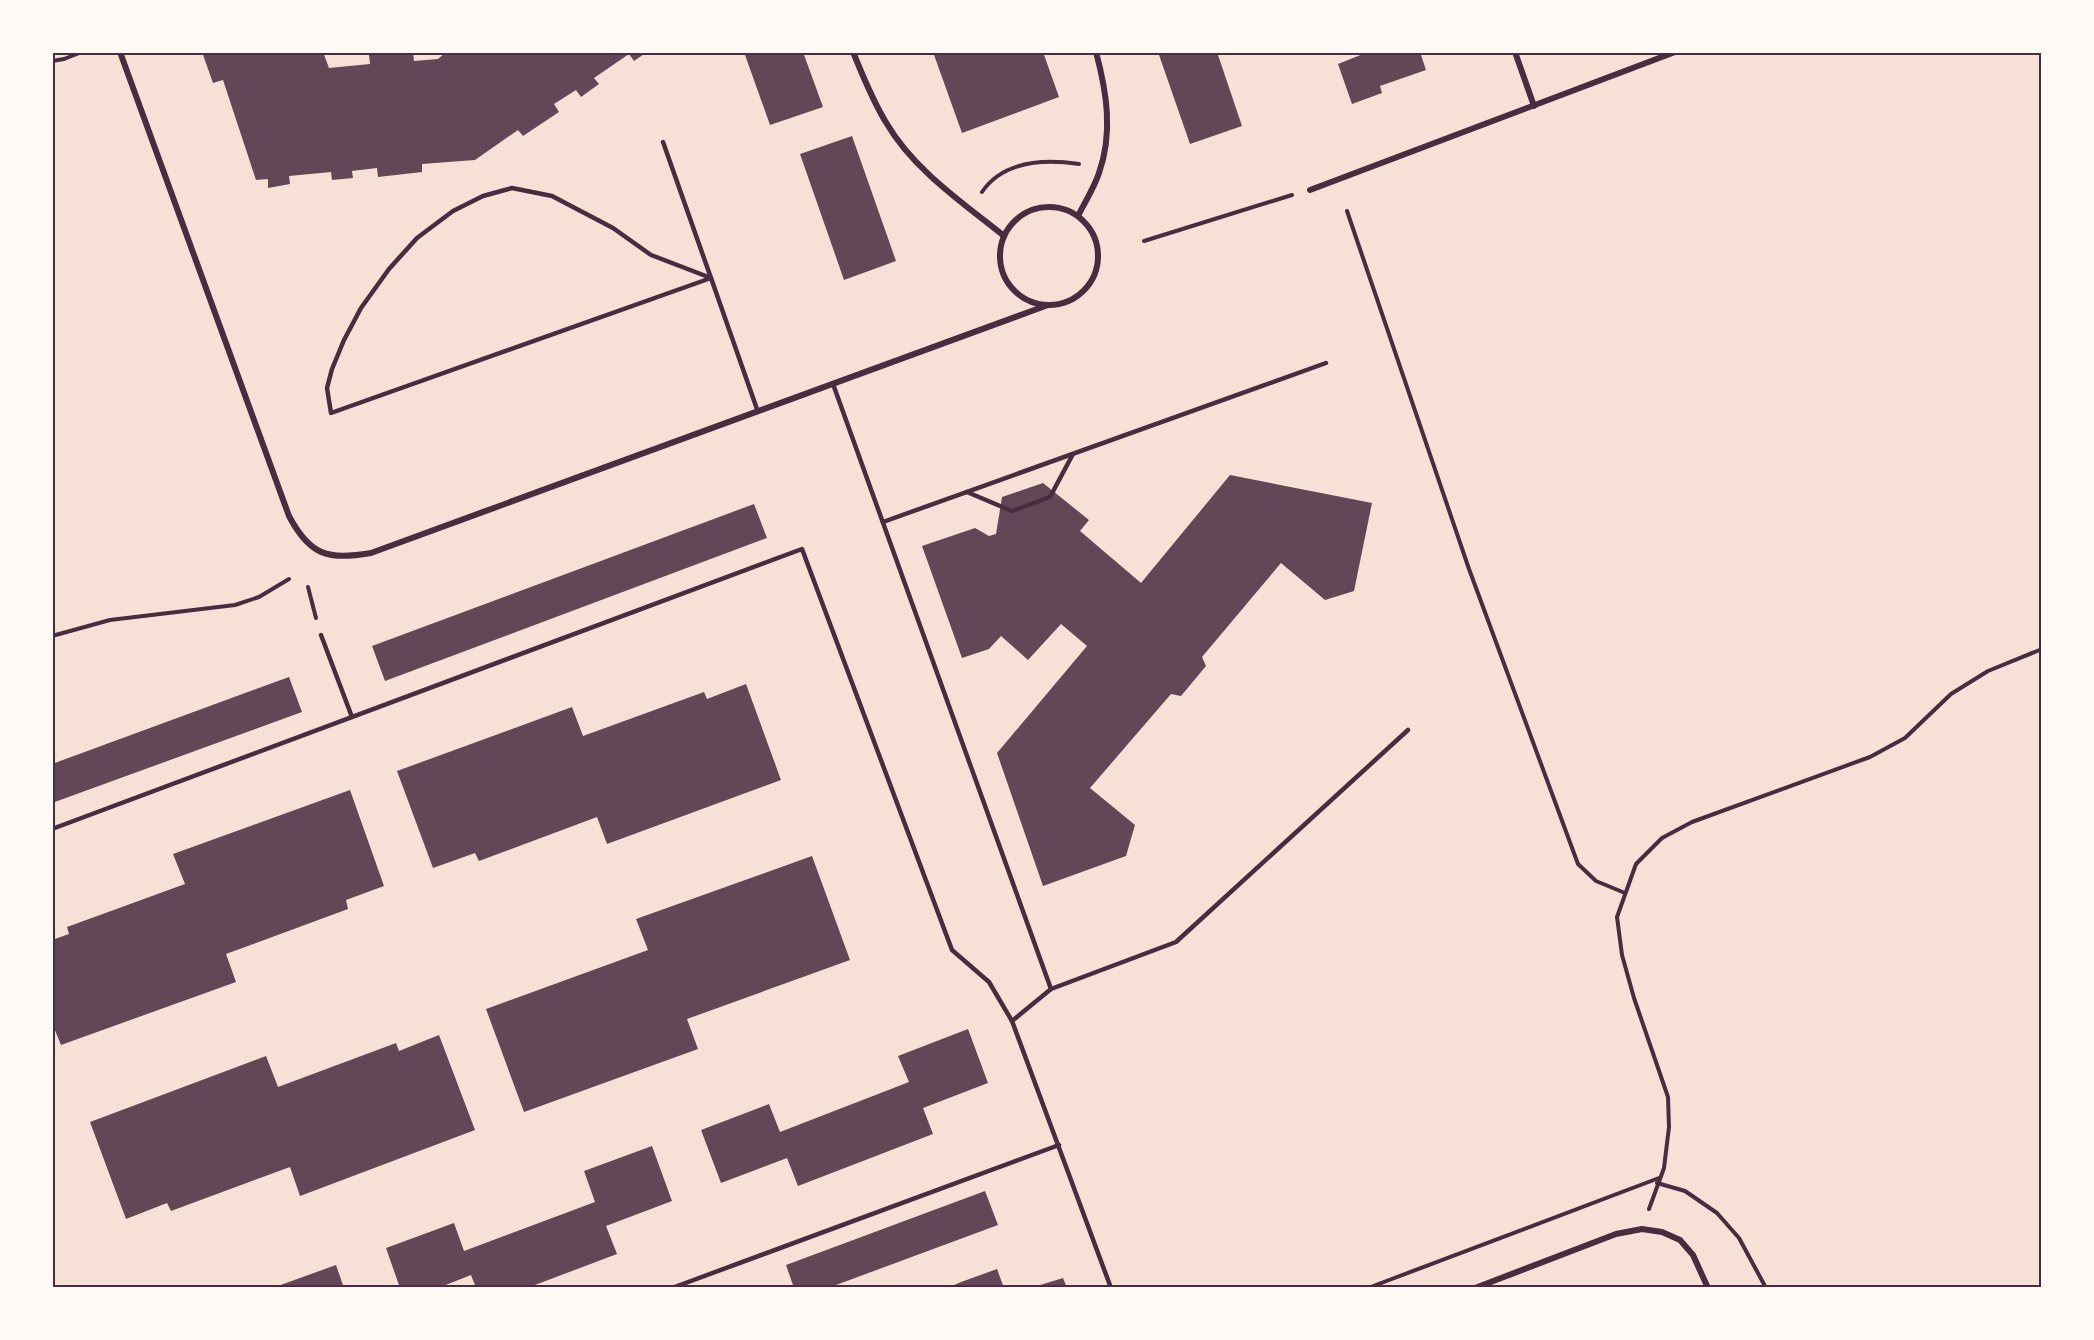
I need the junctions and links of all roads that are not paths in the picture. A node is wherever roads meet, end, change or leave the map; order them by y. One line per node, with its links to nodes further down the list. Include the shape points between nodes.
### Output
1 (120, 52): 15 (street, via 289,516 309,546 326,554 348,557 371,553)
2 (853, 52): 10 (street, via 887,125 918,164)
3 (1096, 52): 9 (street, via 1107,103 1108,135 1099,174)
4 (1515, 52): 6 (street)
5 (1675, 52): 6 (street)
6 (1534, 106): 8 (street)
7 (663, 142): 11 (lane)
8 (1310, 190)
9 (1078, 216): 10 (street, via 1065,209 1036,208 1017,219); 12 (street, via 1096,240 1096,272 1077,296)
10 (1004, 236): 12 (street, via 1001,268 1007,282 1032,302)
11 (711, 278): 11 (lane, via 678,290 332,413 327,388 332,369 361,308 417,238 453,211 483,196 512,188 552,196 613,228 651,255); 15 (lane)
12 (1048, 305): 14 (street)
13 (1326, 363): 16 (lane)
14 (833, 384): 15 (street); 18 (lane)
15 (758, 412)
16 (1073, 454): 17 (lane); 17 (lane, via 1050,497 1012,511)
17 (966, 492): 18 (lane)
18 (883, 522): 23 (lane)
19 (321, 635): 20 (lane)
20 (352, 717): 22 (lane); 24 (lane, via 802,549 952,950 989,982)
21 (1408, 730): 23 (lane, via 1176,942)
22 (52, 829)
23 (1051, 989): 24 (lane)
24 (1012, 1021): 25 (lane)
25 (1059, 1145): 26 (lane); 27 (lane)
26 (672, 1287)
27 (1111, 1287)
28 (1475, 1287): 29 (street, via 1616,1234 1642,1229 1680,1240 1693,1255)
29 (1708, 1287)

